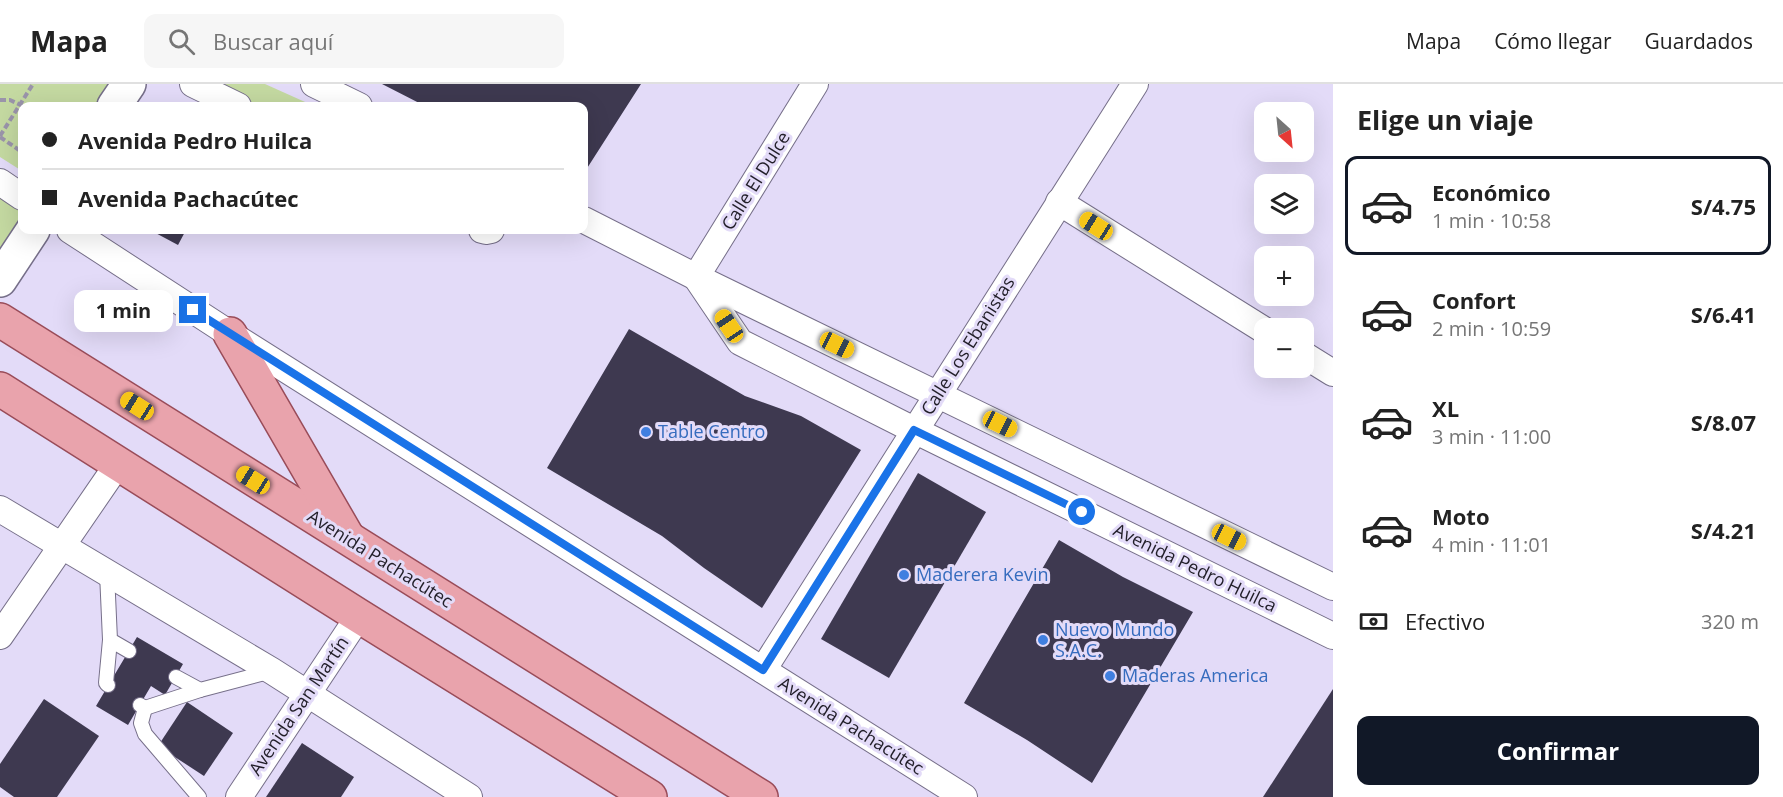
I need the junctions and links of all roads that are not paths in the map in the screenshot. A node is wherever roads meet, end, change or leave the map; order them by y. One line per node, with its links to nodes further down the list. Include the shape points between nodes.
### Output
1 (129, 84): 6 (main road)
2 (193, 84): 7 (street)
3 (314, 84): 8 (street)
4 (815, 84): 15 (street, Calle El Dulce)
5 (1135, 84): 11 (street, Calle Los Ebanistas)
6 (117, 102)
7 (230, 102)
8 (351, 102)
9 (0, 182): 10 (street)
10 (18, 194)
11 (1059, 202): 18 (street); 23 (street, Calle Los Ebanistas)
12 (588, 222): 15 (street)
13 (30, 234): 16 (main road)
14 (76, 234): 19 (street, Avenida Pachacútec)
15 (696, 277): 23 (street); 24 (street, Avenida Pedro Huilca, via 740,342)
16 (0, 280)
17 (0, 320): 27 (main road, Avenida Pachacútec)
18 (1254, 324)
19 (230, 334): 27 (main road); 36 (street, Avenida Pachacútec)
20 (1314, 361): 21 (street)
21 (1333, 373)
22 (0, 389): 25 (main road)
23 (938, 394): 24 (street, Calle Los Ebanistas); 30 (street)
24 (914, 430): 33 (street, Avenida Pedro Huilca); 36 (street, Calle Los Ebanistas)
25 (118, 464): 28 (street); 31 (main road)
26 (0, 509): 28 (street)
27 (350, 541): 46 (main road, Avenida Pachacútec)
28 (61, 546): 29 (street); 32 (street)
29 (107, 573): 34 (lane); 37 (street)
30 (1333, 587)
31 (359, 616): 41 (street, Avenida San Martín); 45 (main road)
32 (0, 636)
33 (1333, 636)
34 (110, 640): 35 (lane); 39 (lane)
35 (129, 651)
36 (763, 670): 47 (street, Avenida Pachacútec)
37 (272, 671): 40 (lane); 41 (street)
38 (176, 677): 40 (lane)
39 (108, 685)
40 (200, 690): 42 (lane, via 143,706 141,723 145,734)
41 (307, 693): 43 (street, Avenida San Martín); 44 (street)
42 (199, 797)
43 (239, 797)
44 (469, 797)
45 (650, 797)
46 (761, 797)
47 (964, 797)

